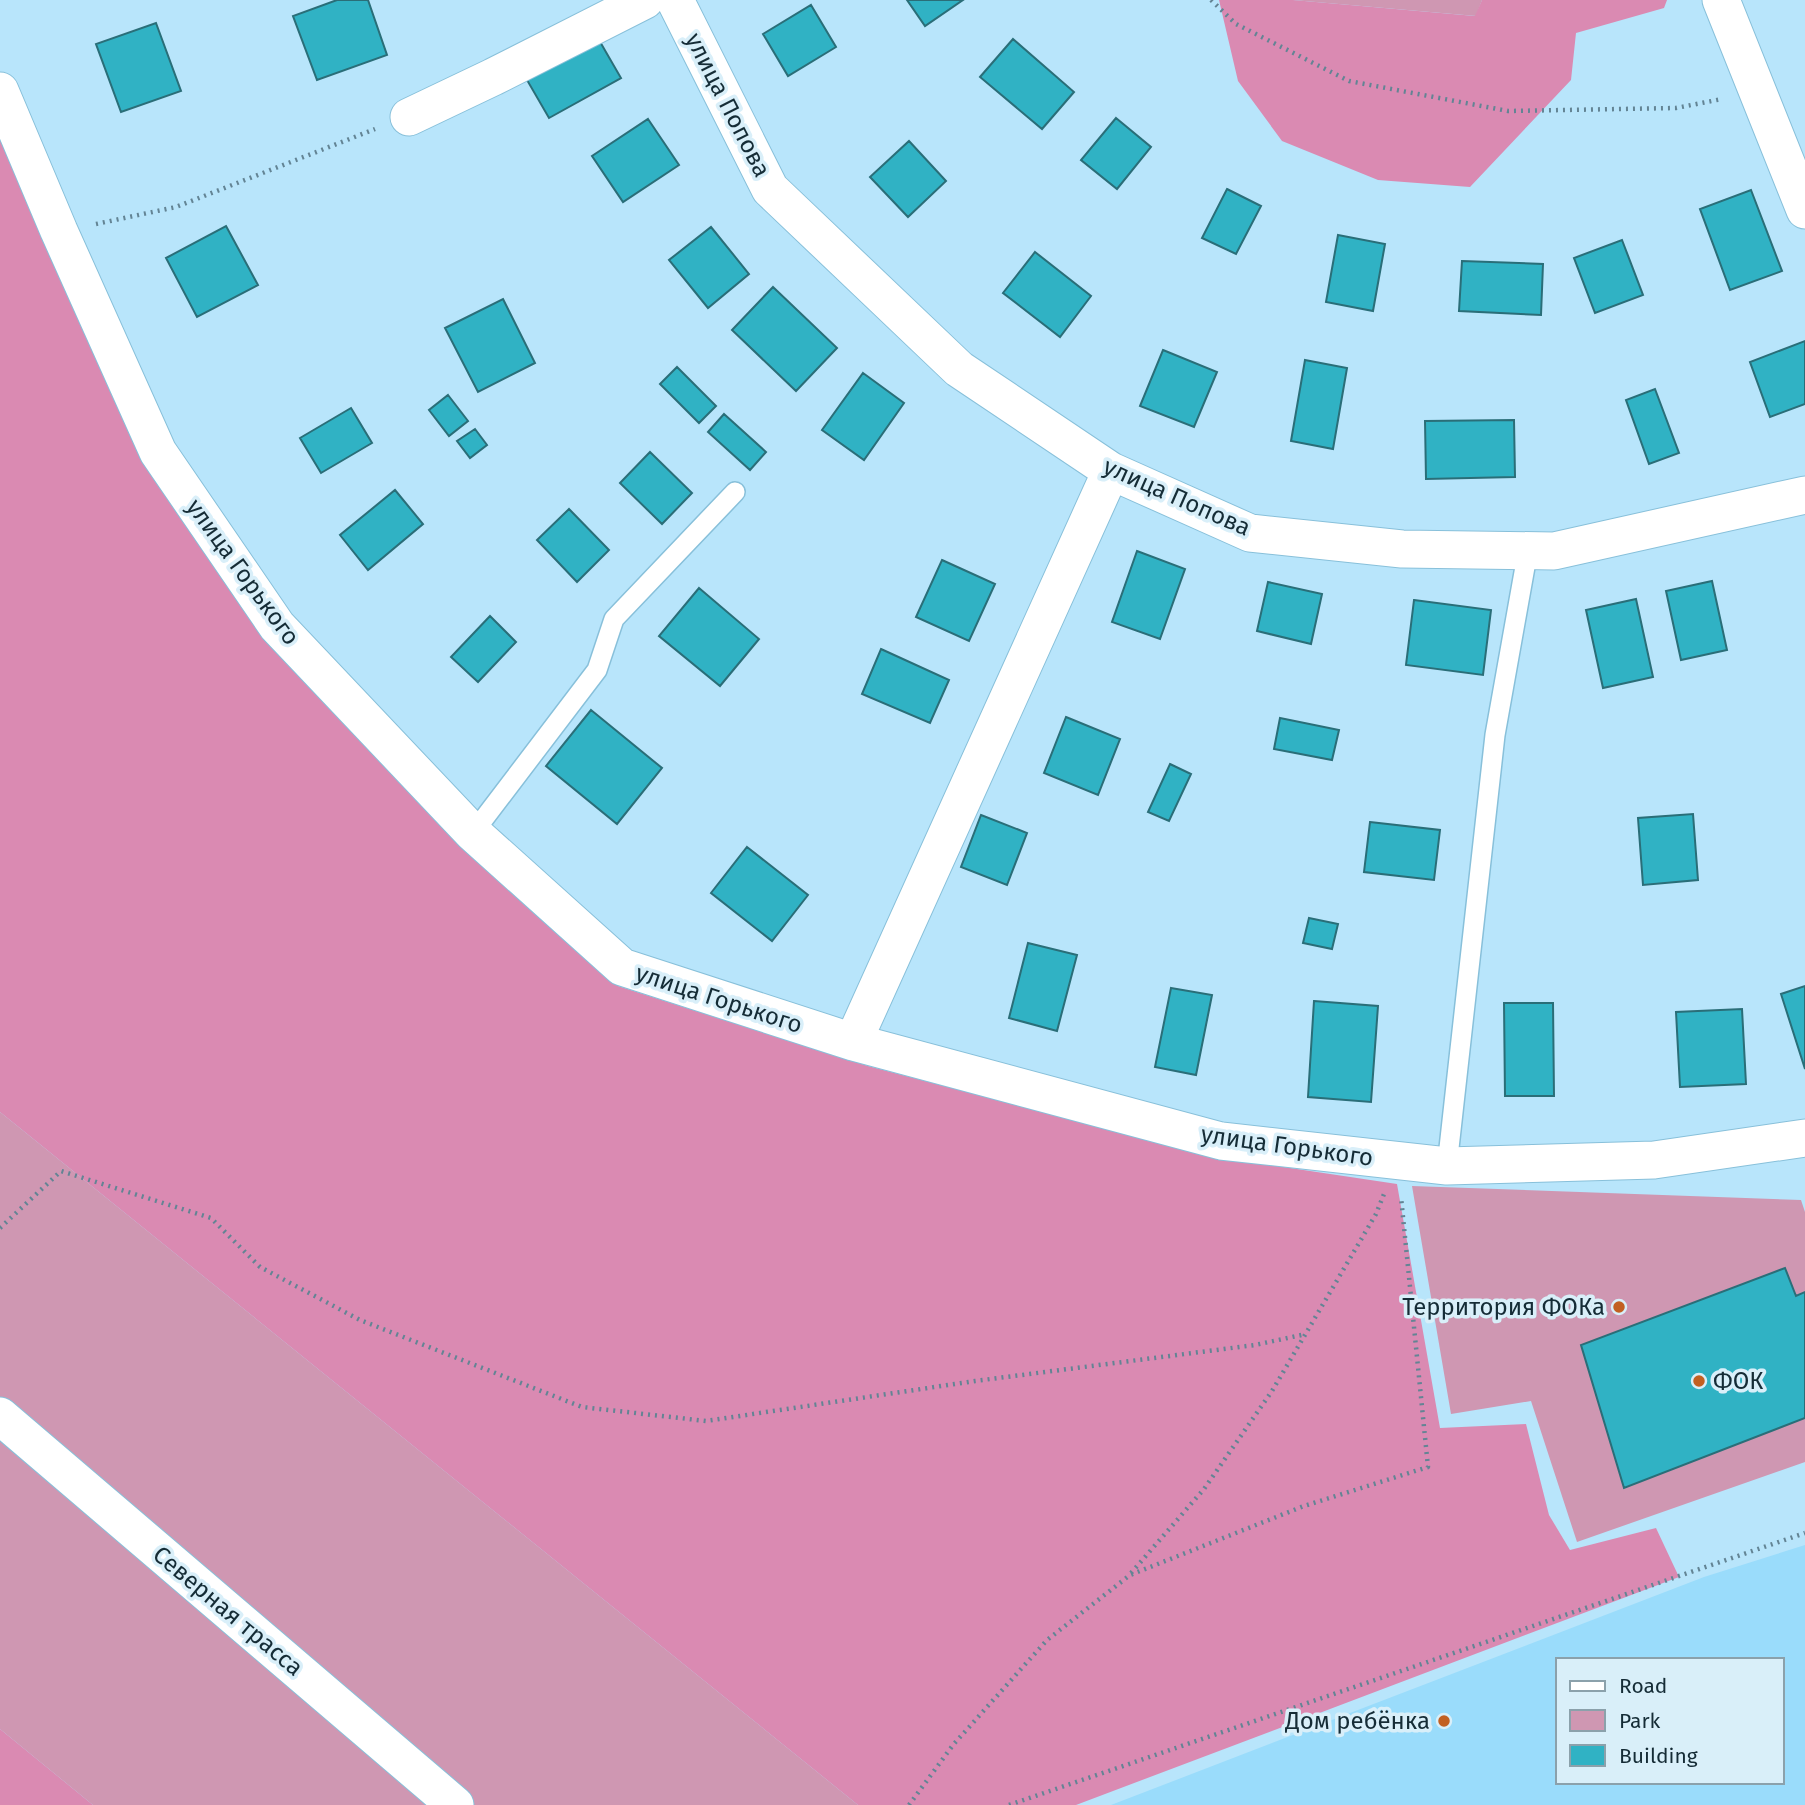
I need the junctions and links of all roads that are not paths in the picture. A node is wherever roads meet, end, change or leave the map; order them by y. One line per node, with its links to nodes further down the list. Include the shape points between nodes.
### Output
1 (645, 0): 5 (street)
2 (675, 0): 7 (street, улица Попова, via 770,189 959,369)
3 (1721, 0): 6 (street)
4 (0, 91): 11 (street, улица Горького, via 158,452 276,626)
5 (409, 117)
6 (1805, 210)
7 (1111, 471): 10 (street, улица Попова, via 1250,533 1402,549); 12 (street)
8 (735, 492): 11 (lane, via 614,619 597,670)
9 (1805, 495): 10 (street, улица Попова, via 1554,551)
10 (1528, 550): 14 (lane, via 1495,735)
11 (473, 833): 12 (street, улица Горького, via 622,967)
12 (853, 1042): 14 (street, улица Горького, via 1221,1141)
13 (1805, 1140): 14 (street, улица Горького, via 1654,1160)
14 (1447, 1166)
15 (0, 1416): 16 (street, Северная трасса)
16 (455, 1805)

